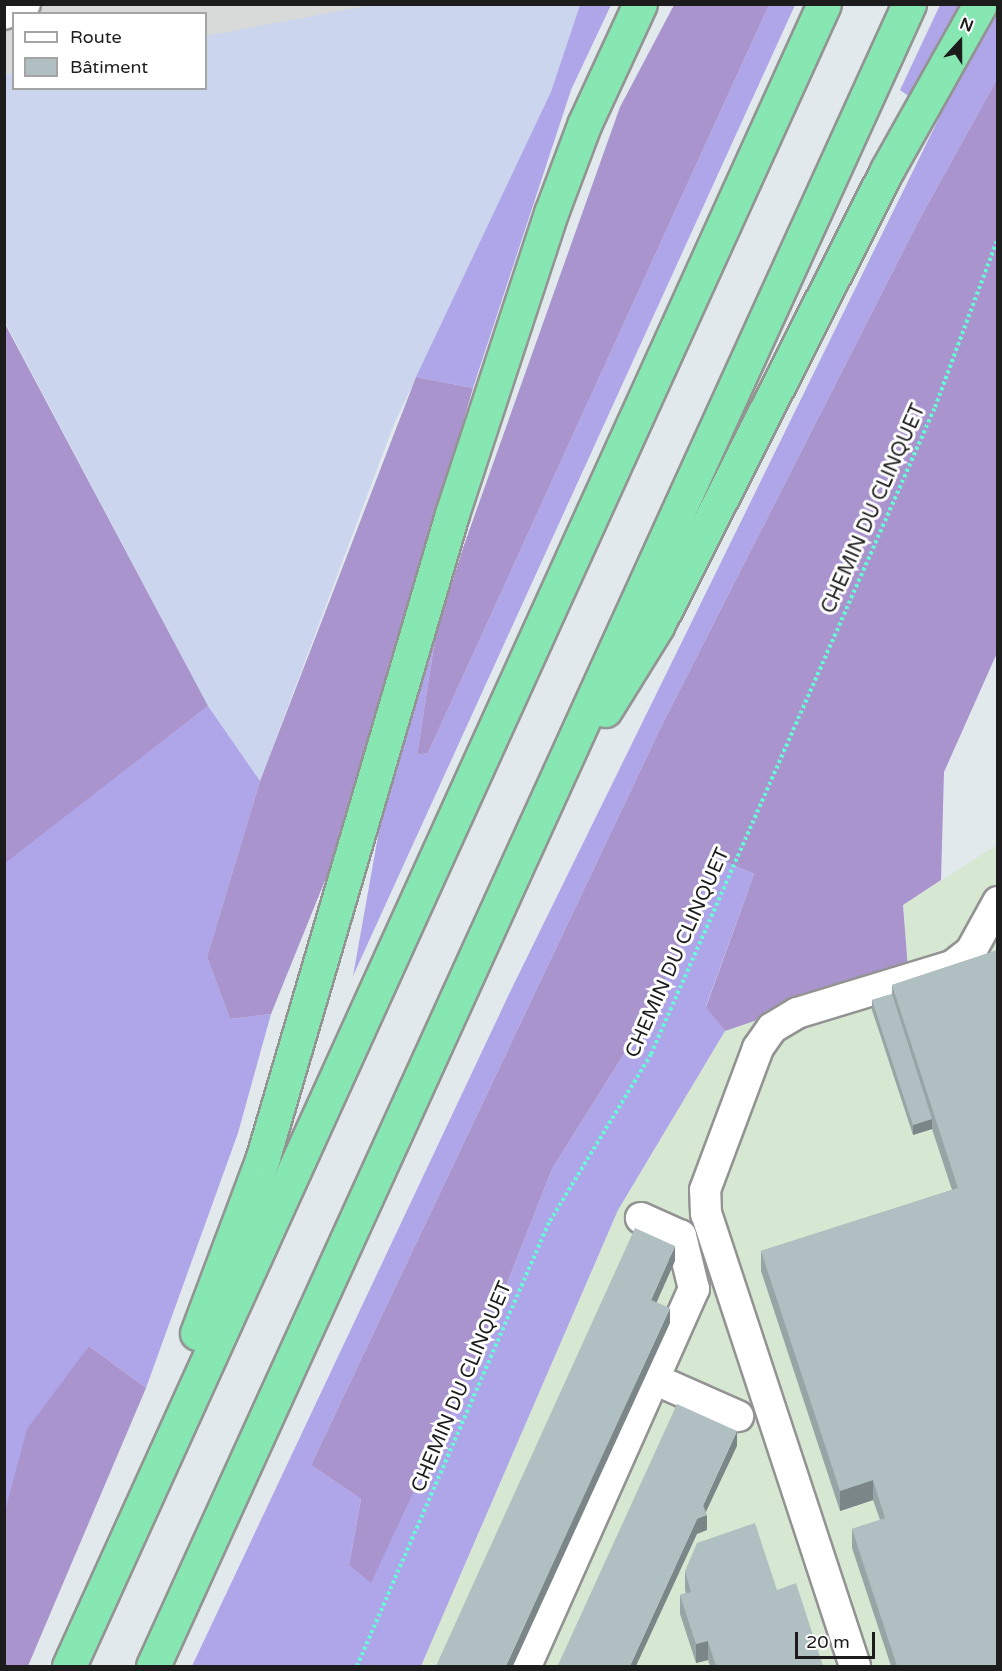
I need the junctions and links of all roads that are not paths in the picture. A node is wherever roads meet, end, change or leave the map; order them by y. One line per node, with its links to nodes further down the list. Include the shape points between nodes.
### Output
1 (25, 4): 6 (street)
2 (640, 4): 12 (highway, via 572,155 476,440 243,1218)
3 (824, 4): 12 (highway)
4 (909, 4): 7 (highway)
5 (980, 4): 7 (highway, via 887,170 657,626)
6 (4, 14)
7 (557, 777): 13 (highway)
8 (998, 902): 15 (street, via 971,951 952,966 796,1013 772,1028 758,1048 705,1190 706,1214)
9 (641, 1218): 10 (street, via 681,1236 694,1289)
10 (654, 1379): 11 (street); 14 (street)
11 (738, 1416)
12 (67, 1666)
13 (153, 1666)
14 (526, 1666)
15 (855, 1666)

